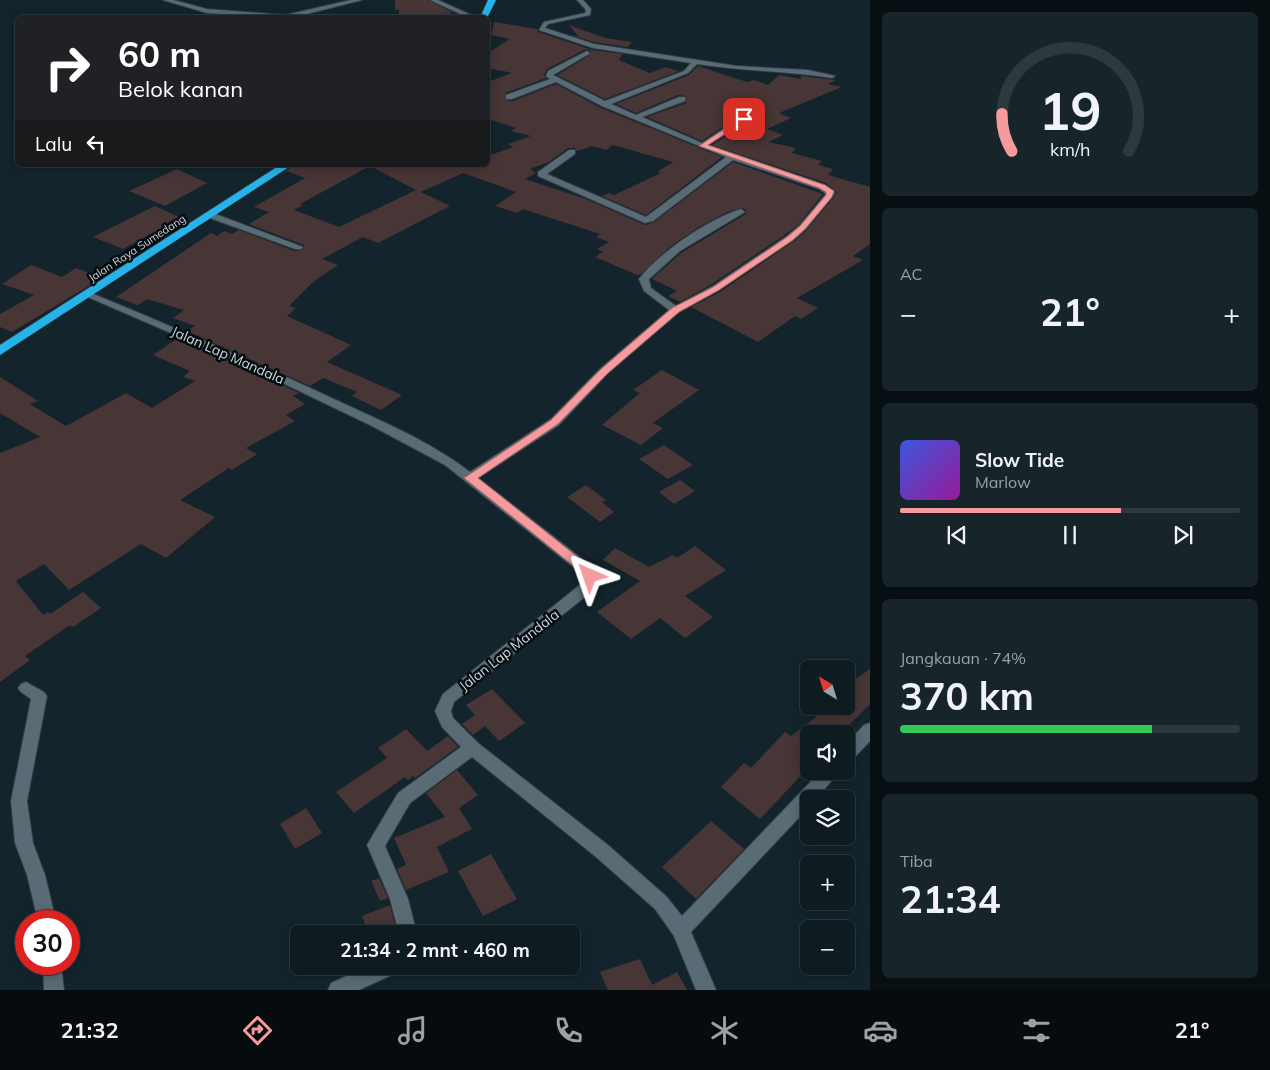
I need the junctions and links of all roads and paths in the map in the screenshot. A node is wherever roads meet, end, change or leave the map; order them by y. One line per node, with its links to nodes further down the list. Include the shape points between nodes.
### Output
1 (166, 0): 6 (street, via 202,10)
2 (359, 0): 7 (street)
3 (432, 0): 8 (street)
4 (492, 0): 9 (highway)
5 (580, 0): 11 (street, via 588,14 546,23 541,29 593,46)
6 (260, 15)
7 (294, 15)
8 (468, 15)
9 (484, 15)
10 (588, 53): 13 (street, via 550,72 549,76)
11 (696, 61): 12 (street, via 745,69); 16 (street, via 686,72)
12 (832, 76)
13 (555, 80): 14 (street); 16 (street)
14 (509, 97)
15 (682, 100): 17 (street)
16 (606, 104): 17 (street)
17 (636, 117): 19 (street)
18 (744, 119): 19 (street)
19 (702, 146): 21 (street)
20 (572, 152): 21 (street, via 541,174 644,220 650,219)
21 (732, 157): 27 (street, via 822,187 831,193 803,227 777,248)
22 (284, 167): 24 (highway, Jalan Raya Sumedang)
23 (741, 212): 27 (street, via 698,233 659,262 644,279 647,289)
24 (210, 215): 25 (street); 26 (highway, Jalan Raya Sumedang)
25 (298, 247)
26 (88, 295): 28 (highway, Jalan Raya Sumedang); 29 (street, Jalan Lap Mandala, via 249,363 367,419 448,462)
27 (675, 310): 29 (street, via 604,371 555,422)
28 (0, 352)
29 (470, 478): 33 (street, Jalan Lap Mandala, via 581,565 589,572 590,582 448,698 443,711 447,722)
30 (26, 688): 35 (street, via 39,696 18,800 24,843)
31 (870, 730): 32 (street)
32 (855, 746)
33 (472, 748): 36 (street, via 404,798 376,845); 37 (street, Jalan Lap Mandala, via 602,850 661,903)
34 (823, 780): 37 (street)
35 (44, 910)
36 (406, 925)
37 (680, 930): 42 (street, Jalan Lap Mandala)
38 (53, 975): 40 (street)
39 (370, 975): 41 (street)
40 (54, 990)
41 (338, 990)
42 (706, 990)

